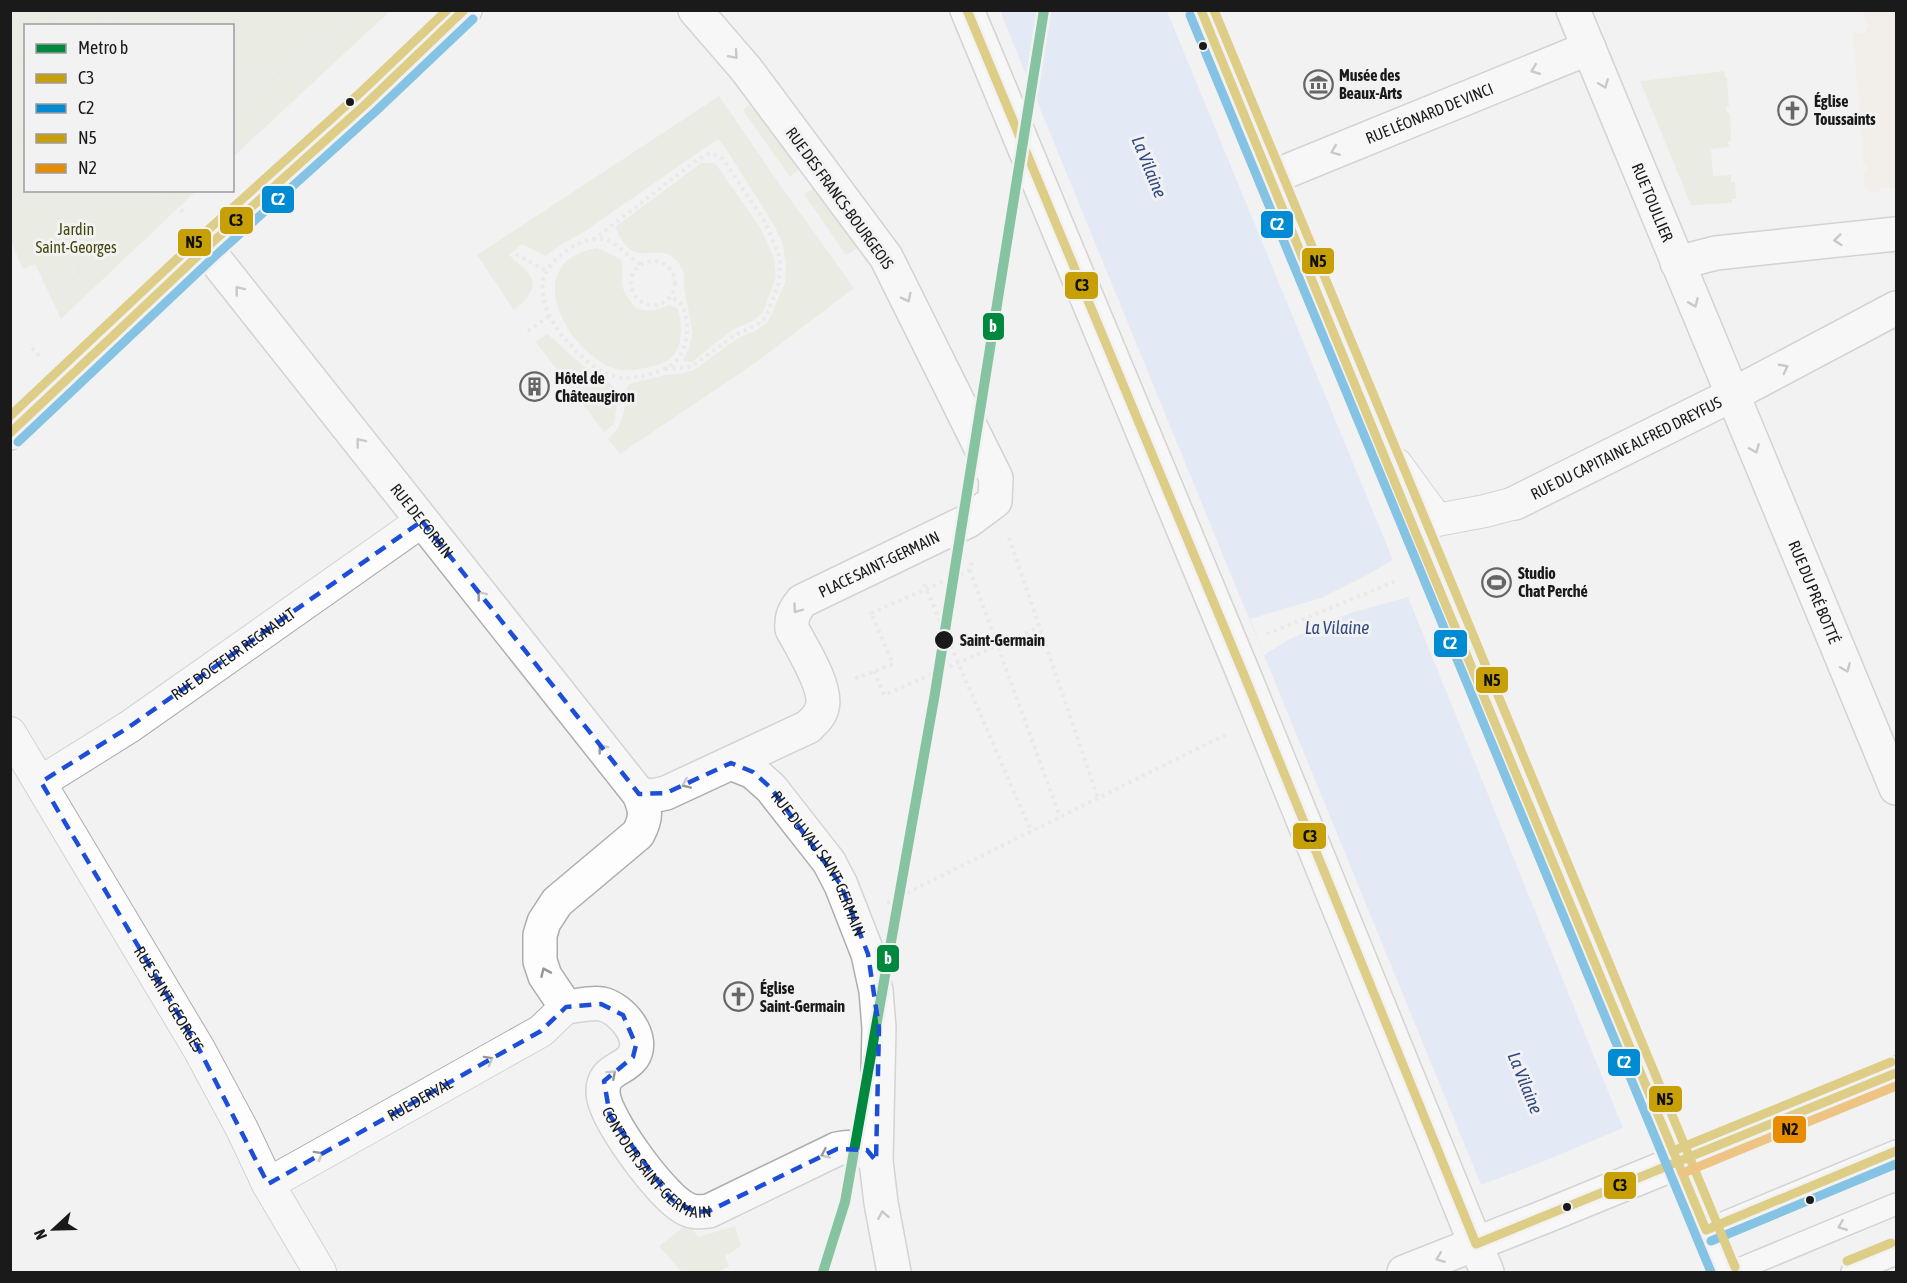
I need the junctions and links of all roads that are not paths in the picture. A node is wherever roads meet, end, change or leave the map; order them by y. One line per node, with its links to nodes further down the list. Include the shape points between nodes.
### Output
1 (465, 10): 9 (street)
2 (695, 10): 15 (street, RUE DES FRANCS-BOURGEOIS, one-way to 15, via 746,69 886,257 996,478)
3 (967, 10): 32 (street)
4 (1201, 10): 7 (street)
5 (1573, 10): 6 (street, RUE TOULLIER)
6 (1589, 48): 7 (street, RUE LÉONARD DE VINCI, one-way to 7); 10 (street, RUE TOULLIER, one-way to 10)
7 (1270, 178): 14 (street)
8 (1896, 234): 10 (street, one-way to 10, via 1716,253)
9 (206, 248): 13 (street); 17 (street, RUE DE CORBIN, one-way to 9)
10 (1677, 263): 12 (street, RUE TOULLIER, one-way to 12)
11 (1896, 308): 12 (street, RUE DU CAPITAINE ALFRED DREYFUS, one-way to 11)
12 (1732, 395): 16 (street, RUE DU CAPITAINE ALFRED DREYFUS); 21 (street, RUE DU PRÉ BOTTÉ, one-way to 21)
13 (10, 433)
14 (1378, 440): 16 (street, RUE DU CAPITAINE ALFRED DREYFUS, via 1437,520); 27 (street)
15 (995, 501): 19 (street, PLACE SAINT-GERMAIN, one-way to 19, via 968,521 802,601 791,618 792,629 820,685 822,708 808,727)
16 (1515, 503)
17 (422, 521): 20 (street, RUE DOCTEUR REGNAULT, via 129,726); 22 (street, RUE DE CORBIN, one-way to 17)
18 (10, 733): 20 (street, RUE SAINT-GEORGES)
19 (731, 763): 22 (street, PLACE SAINT-GERMAIN, one-way to 22, via 666,793); 26 (street, RUE DU VAU SAINT-GERMAIN, via 753,772 778,797 829,862 855,918 868,954 877,1000)
20 (41, 782): 28 (street, RUE SAINT-GEORGES, via 199,1049)
21 (1896, 788)
22 (639, 794): 23 (street, one-way to 22, via 540,962 544,922 557,902 638,834 645,810)
23 (566, 1007): 26 (street, CONTOUR SAINT-GERMAIN, one-way to 23, via 867,1150 851,1146 837,1149 709,1210 685,1209 672,1200 621,1136 603,1095 604,1081 633,1057 634,1033 623,1015 602,1004); 28 (street, RUE DERVAL, one-way to 23, via 541,1031)
24 (1896, 1073): 27 (street)
25 (1896, 1151): 30 (lane)
26 (876, 1161): 34 (street, RUE DU VAU SAINT-GERMAIN, one-way to 26)
27 (1678, 1162): 30 (street); 32 (street)
28 (268, 1184): 33 (street, RUE SAINT-GEORGES)
29 (1896, 1204): 37 (lane, one-way to 37)
30 (1706, 1230): 36 (street)
31 (1896, 1254): 38 (lane)
32 (1482, 1258): 35 (street, one-way to 35)
33 (320, 1272)
34 (894, 1272)
35 (1404, 1272)
36 (1724, 1272)
37 (1732, 1272)
38 (1852, 1272)

